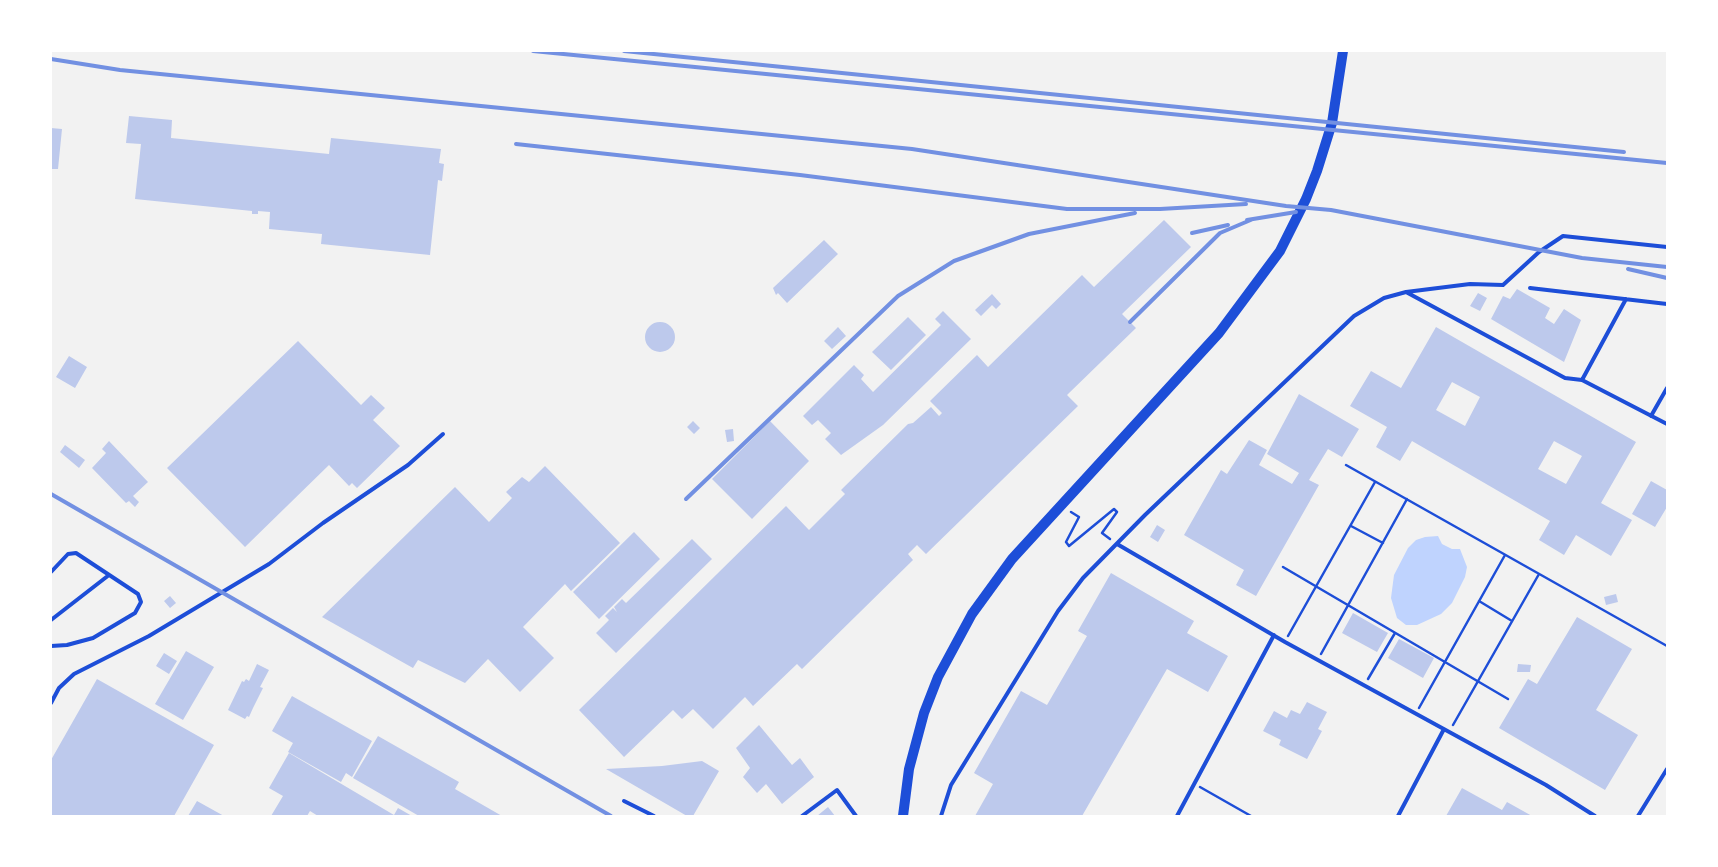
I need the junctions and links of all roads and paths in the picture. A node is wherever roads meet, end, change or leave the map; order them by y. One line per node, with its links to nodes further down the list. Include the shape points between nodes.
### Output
1 (1343, 51): 15 (main road, via 1332,122 1306,199 1280,250 1242,306 1219,333)
2 (1667, 247): 4 (lane, via 1563,236 1539,252 1503,285 1470,284)
3 (1530, 288): 5 (lane)
4 (1406, 292): 7 (lane, via 1565,378); 17 (lane, via 1384,298 1354,316)
5 (1626, 299): 6 (lane); 7 (lane)
6 (1667, 304)
7 (1582, 380): 9 (lane)
8 (1667, 388): 9 (lane)
9 (1651, 416): 10 (lane)
10 (1667, 424)
11 (443, 434): 39 (lane, via 408,465 269,564 150,636 74,674)
12 (1346, 465): 13 (path)
13 (1376, 481): 14 (path); 16 (path)
14 (1407, 499): 18 (path); 19 (path)
15 (1062, 505): 17 (path, via 1079,517 1066,542 1069,546 1114,509 1118,512 1102,533); 49 (main road, via 988,591 950,652 924,713 909,769)
16 (1350, 526): 18 (path); 24 (path)
17 (1117, 544): 30 (lane); 50 (lane, via 1083,578 1058,610 951,785)
18 (1382, 544): 26 (path)
19 (1505, 555): 22 (path); 25 (path)
20 (1282, 567): 24 (path)
21 (51, 572): 23 (lane, via 68,554 76,553)
22 (1539, 574): 28 (path); 33 (path)
23 (109, 575): 27 (lane); 32 (lane, via 138,594 141,602 135,613 93,638)
24 (1316, 587): 26 (path); 31 (path)
25 (1479, 601): 28 (path); 35 (path)
26 (1348, 605): 29 (path); 34 (path)
27 (51, 620)
28 (1512, 621): 36 (path)
29 (1395, 633): 35 (path); 37 (path)
30 (1274, 635): 31 (lane); 44 (lane)
31 (1285, 642): 34 (lane)
32 (51, 646)
33 (1667, 646)
34 (1318, 660): 37 (lane)
35 (1445, 662): 36 (path); 40 (path)
36 (1478, 681): 38 (path); 42 (path)
37 (1365, 685): 40 (lane)
38 (1508, 698)
39 (51, 703)
40 (1416, 713): 41 (lane)
41 (1444, 729): 42 (lane); 53 (lane)
42 (1449, 732): 54 (lane)
43 (1667, 769): 55 (lane)
44 (1194, 784): 51 (lane); 52 (path)
45 (624, 801): 46 (lane)
46 (654, 816)
47 (802, 816): 48 (lane, via 837,790)
48 (856, 816)
49 (903, 816)
50 (941, 816)
51 (1177, 816)
52 (1251, 816)
53 (1398, 816)
54 (1595, 816)
55 (1638, 816)

